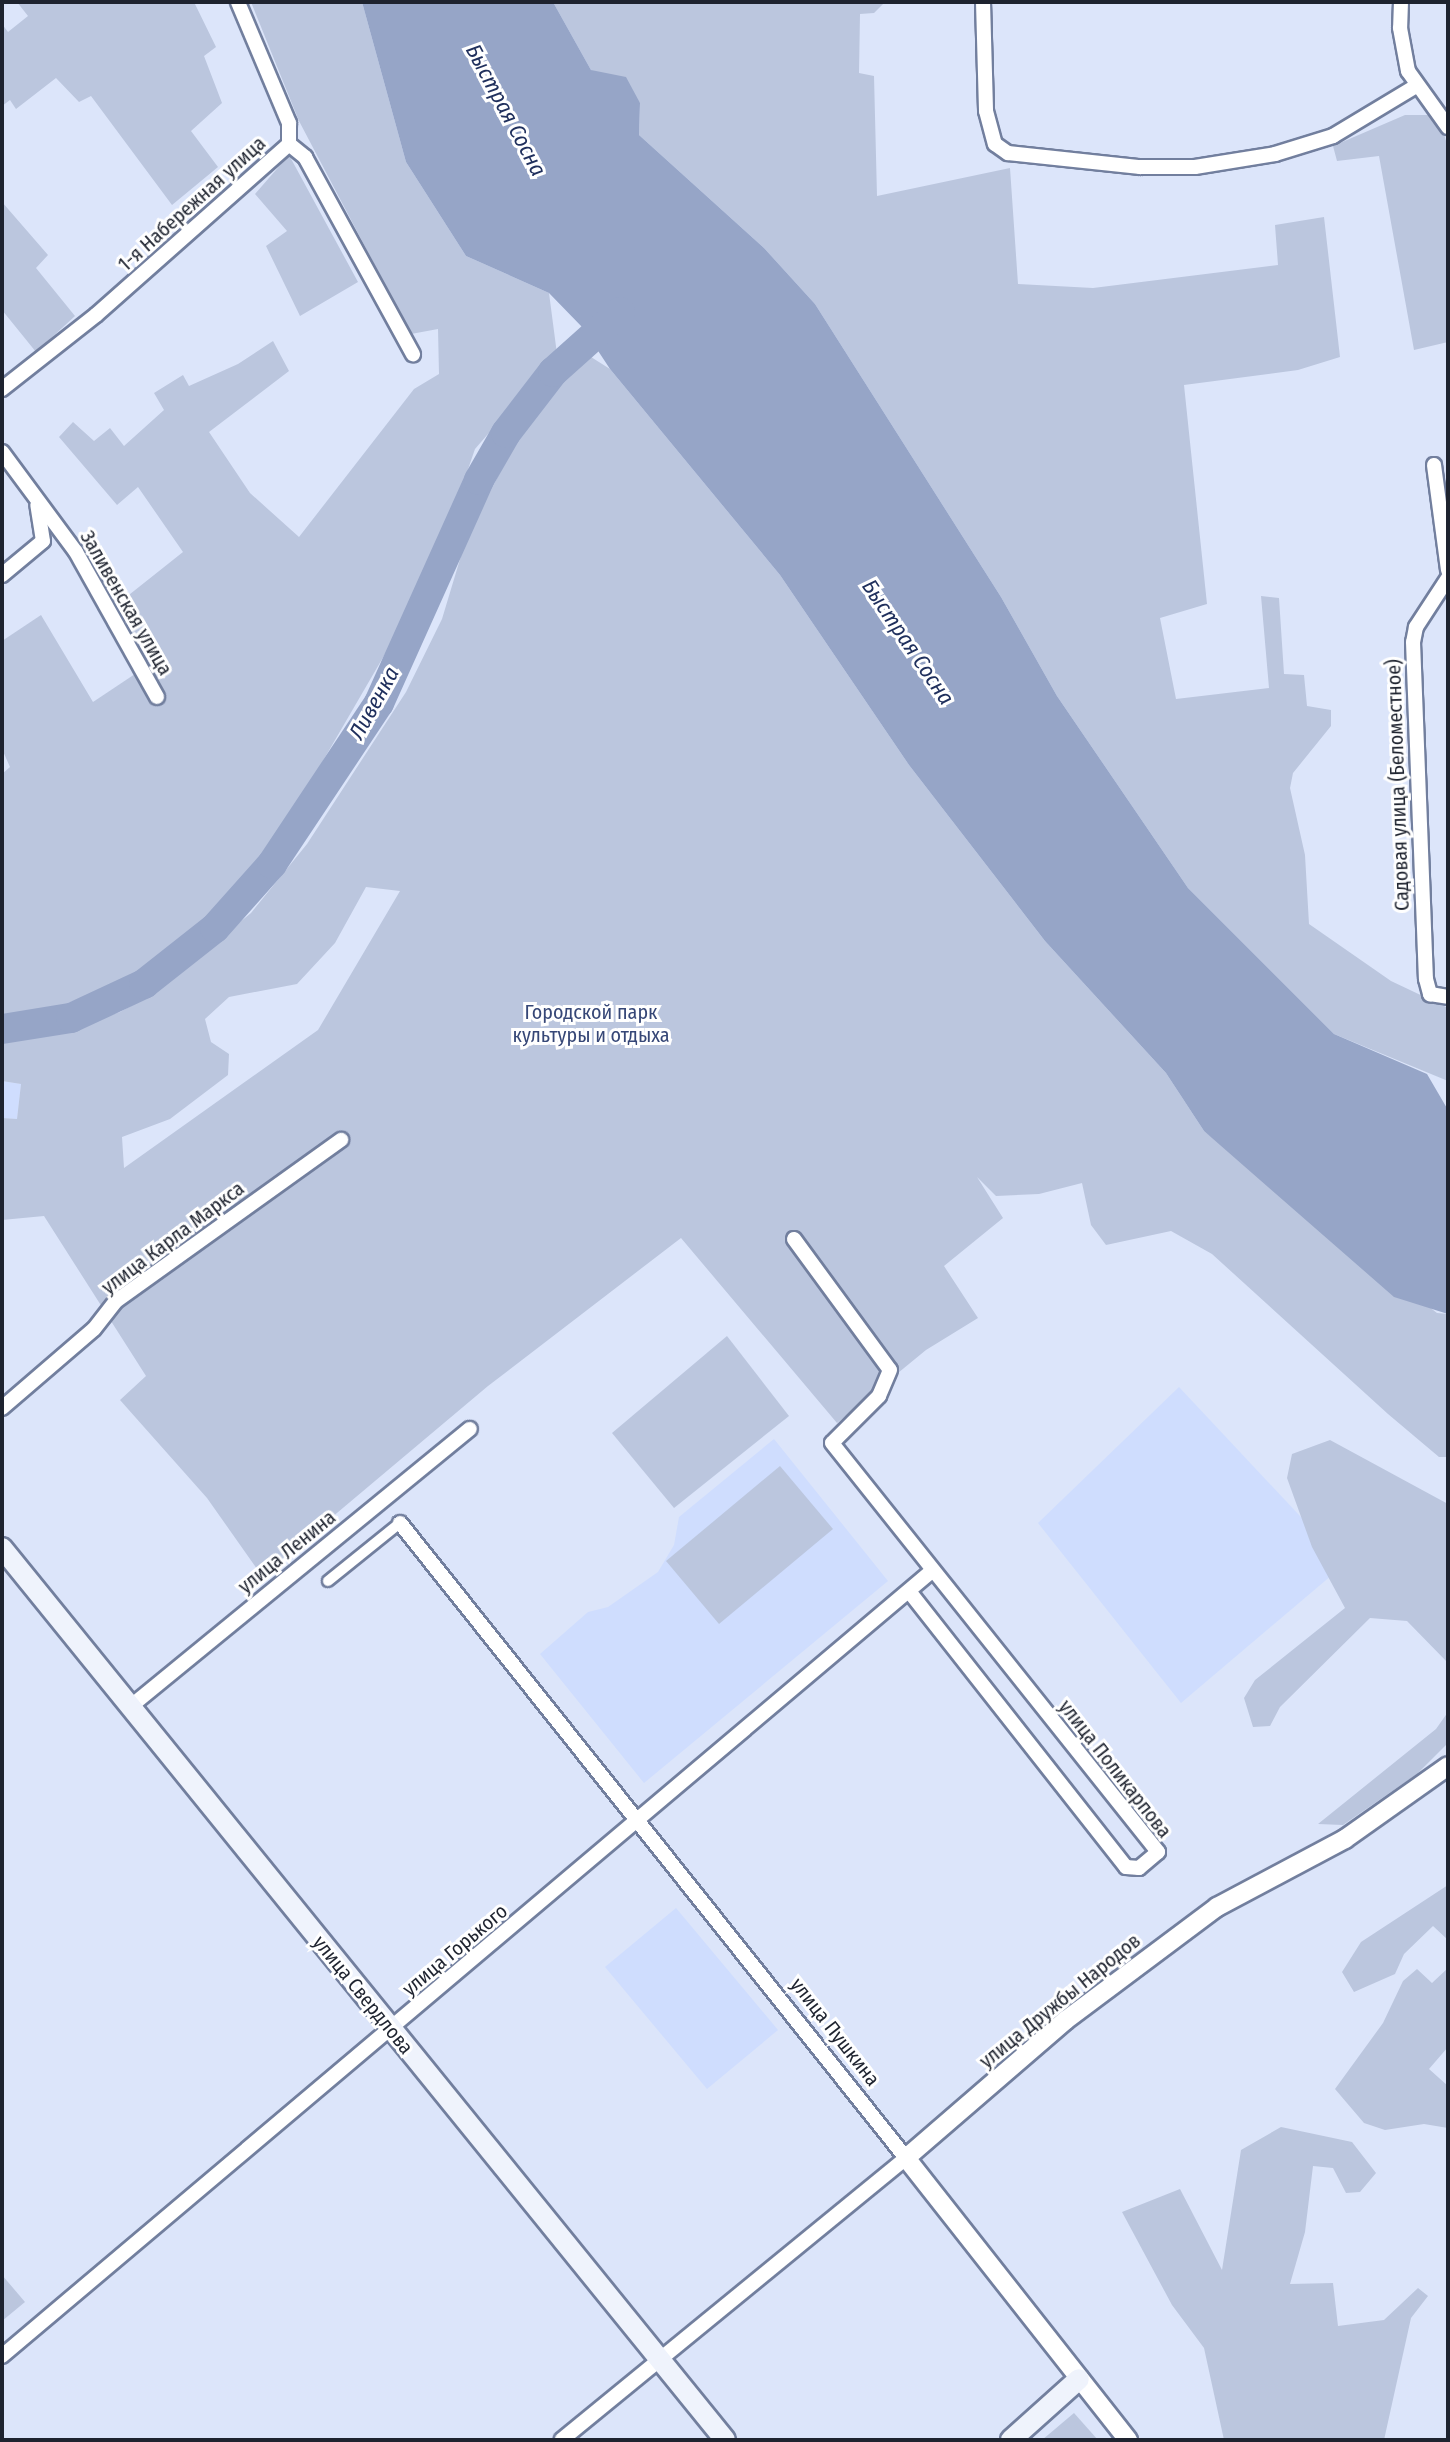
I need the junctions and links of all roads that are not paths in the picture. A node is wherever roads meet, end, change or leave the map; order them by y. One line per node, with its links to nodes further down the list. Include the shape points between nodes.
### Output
1 (238, 2): 6 (street, 1-я Набережная улица, via 289,123)
2 (983, 2): 4 (street, via 986,111 995,144 1008,153 1140,167 1195,167 1275,154 1333,136 1396,103)
3 (1401, 2): 4 (street, via 1403,57)
4 (1416, 86): 5 (street)
5 (1448, 127)
6 (289, 144): 7 (street, via 305,157); 8 (street, 1-я Набережная улица, via 115,299)
7 (413, 354)
8 (2, 389)
9 (2, 452): 11 (street, Заливенская улица)
10 (1434, 465): 12 (street)
11 (33, 493): 13 (street, via 43,541); 15 (street, Заливенская улица, via 99,589)
12 (1448, 570)
13 (2, 575)
14 (1448, 579): 16 (street, Садовая улица (Беломестное), via 1416,627 1413,642 1426,979)
15 (157, 697)
16 (1441, 997)
17 (341, 1140): 19 (street, улица Карла Маркса, via 116,1301 94,1329)
18 (794, 1239): 23 (street, улица Поликарпова, via 890,1370 885,1389 832,1443)
19 (2, 1408)
20 (470, 1429): 26 (street, улица Ленина)
21 (400, 1523): 24 (street); 28 (street, улица Пушкина)
22 (2, 1548): 26 (main road, улица Свердлова)
23 (932, 1571): 25 (street, улица Горького); 25 (street, улица Поликарпова, via 1158,1852 1139,1868 1126,1867)
24 (328, 1581)
25 (909, 1591): 28 (street, улица Горького)
26 (130, 1707): 29 (main road, улица Свердлова)
27 (1448, 1766): 30 (street, улица Дружбы Народов, via 1335,1845 1217,1907 1066,2020)
28 (638, 1820): 29 (street, улица Горького); 30 (street, улица Пушкина)
29 (391, 2030): 31 (street, улица Горького); 32 (main road, улица Свердлова)
30 (906, 2158): 32 (street, улица Дружбы Народов); 33 (street, улица Пушкина)
31 (2, 2356)
32 (661, 2360): 34 (street); 35 (main road, улица Свердлова)
33 (1079, 2379): 36 (main road); 37 (street, улица Пушкина)
34 (562, 2440)
35 (725, 2440)
36 (1011, 2440)
37 (1128, 2440)

